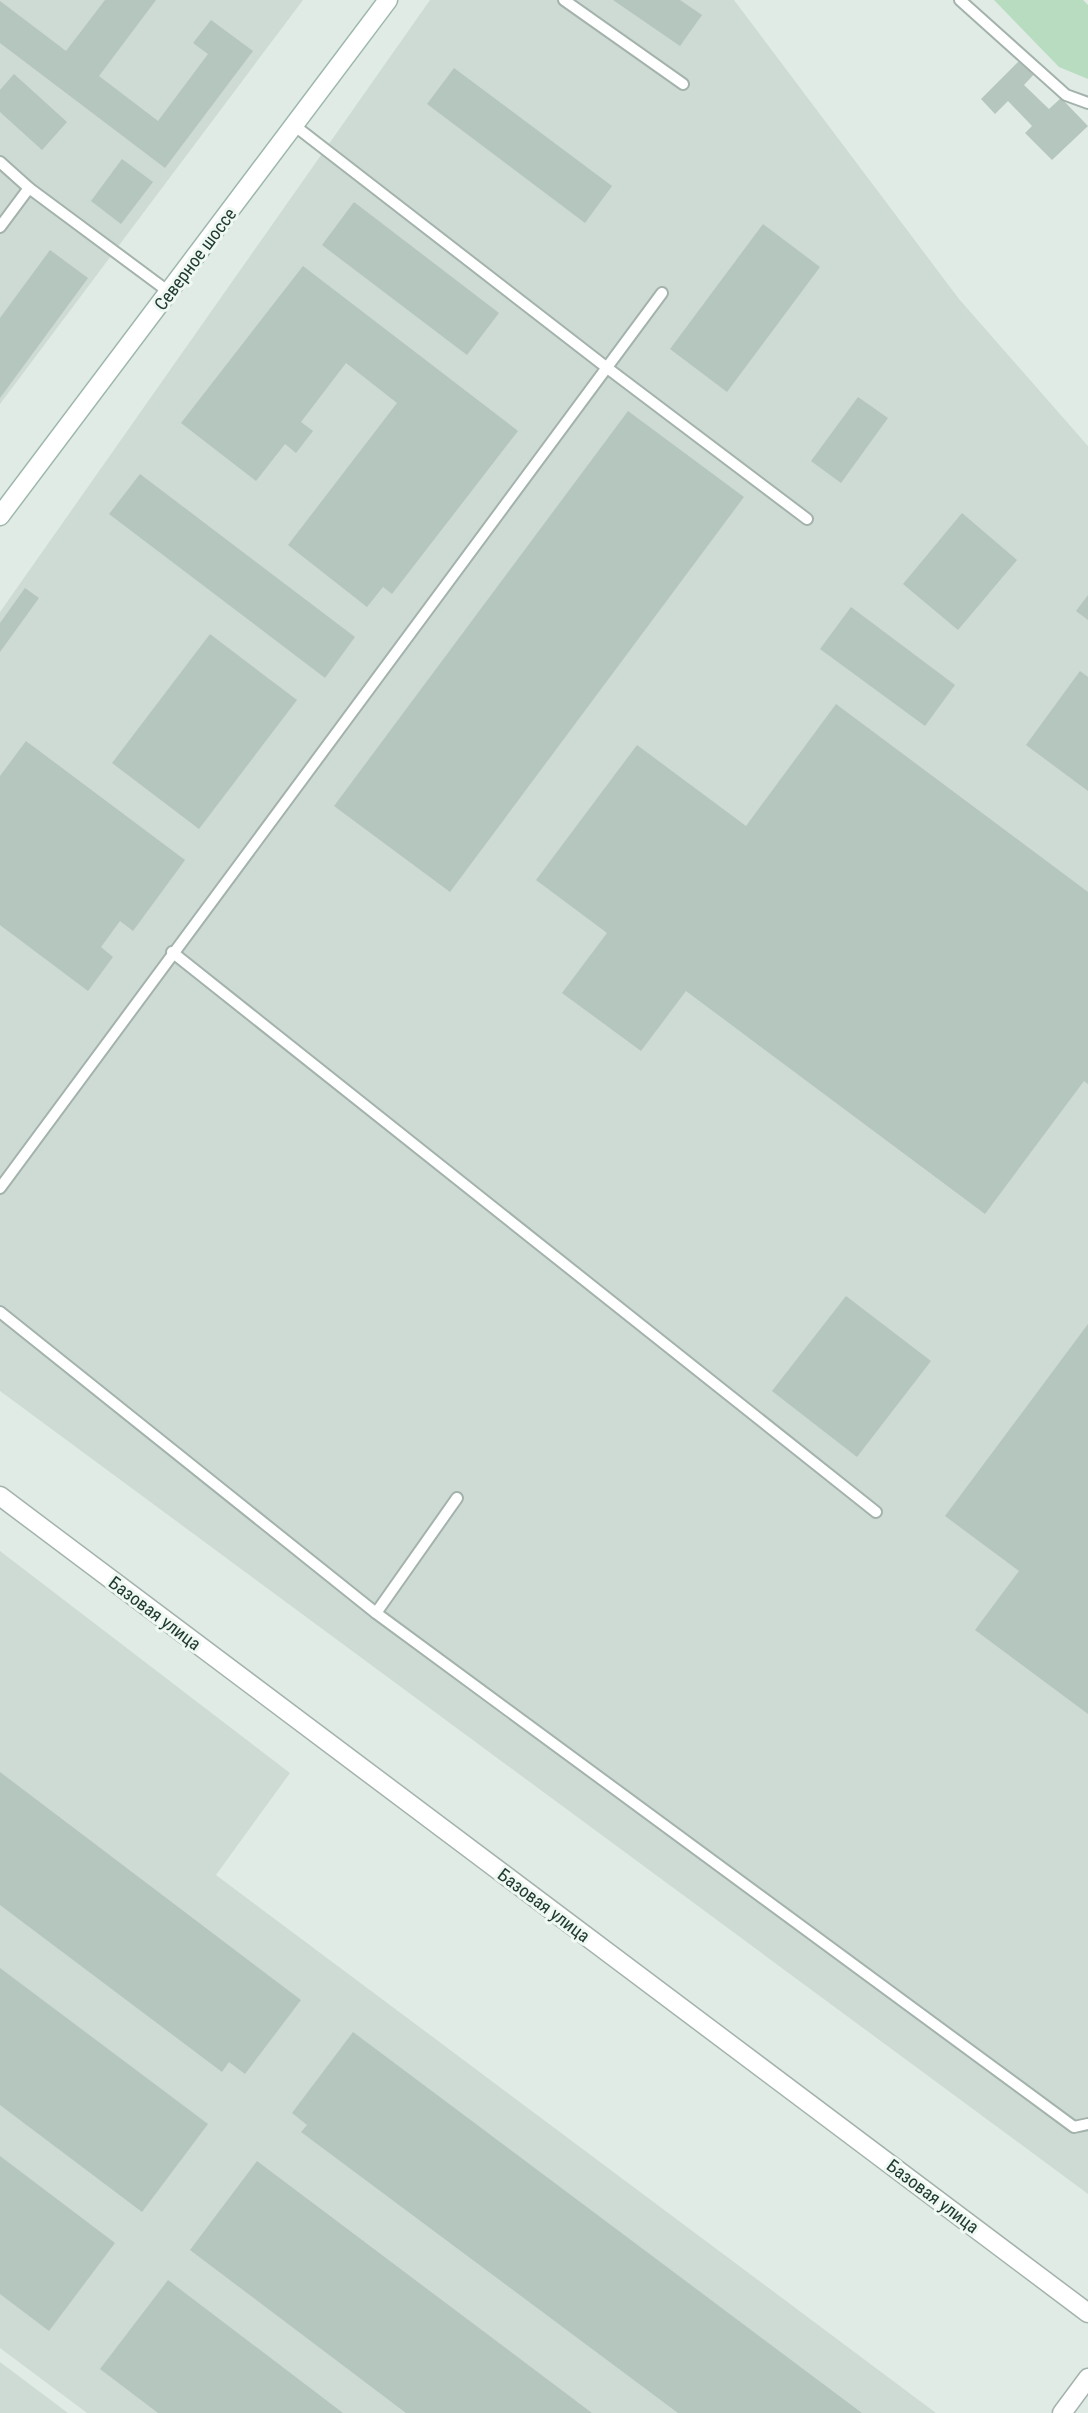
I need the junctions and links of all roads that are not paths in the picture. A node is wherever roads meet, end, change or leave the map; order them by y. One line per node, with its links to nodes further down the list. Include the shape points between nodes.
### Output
1 (388, 0): 7 (street, Северное шоссе)
2 (564, 0): 4 (lane)
3 (960, 0): 6 (lane, via 1066,95)
4 (577, 4): 5 (lane)
5 (683, 84)
6 (1088, 103)
7 (295, 126): 11 (street, Северное шоссе); 13 (lane)
8 (0, 162): 9 (lane)
9 (29, 188): 10 (lane); 11 (lane)
10 (0, 227)
11 (169, 292): 14 (street, Северное шоссе)
12 (663, 293): 13 (lane)
13 (606, 367): 15 (lane); 16 (lane)
14 (0, 516)
15 (807, 519)
16 (172, 952): 17 (lane); 21 (lane)
17 (0, 1188)
18 (0, 1312): 22 (lane)
19 (0, 1496): 24 (street, Базовая улица)
20 (457, 1498): 22 (lane)
21 (876, 1512)
22 (376, 1613): 23 (lane, via 1074,2127)
23 (1088, 2124)
24 (1088, 2313)
25 (1088, 2378): 26 (street)
26 (1062, 2413)

